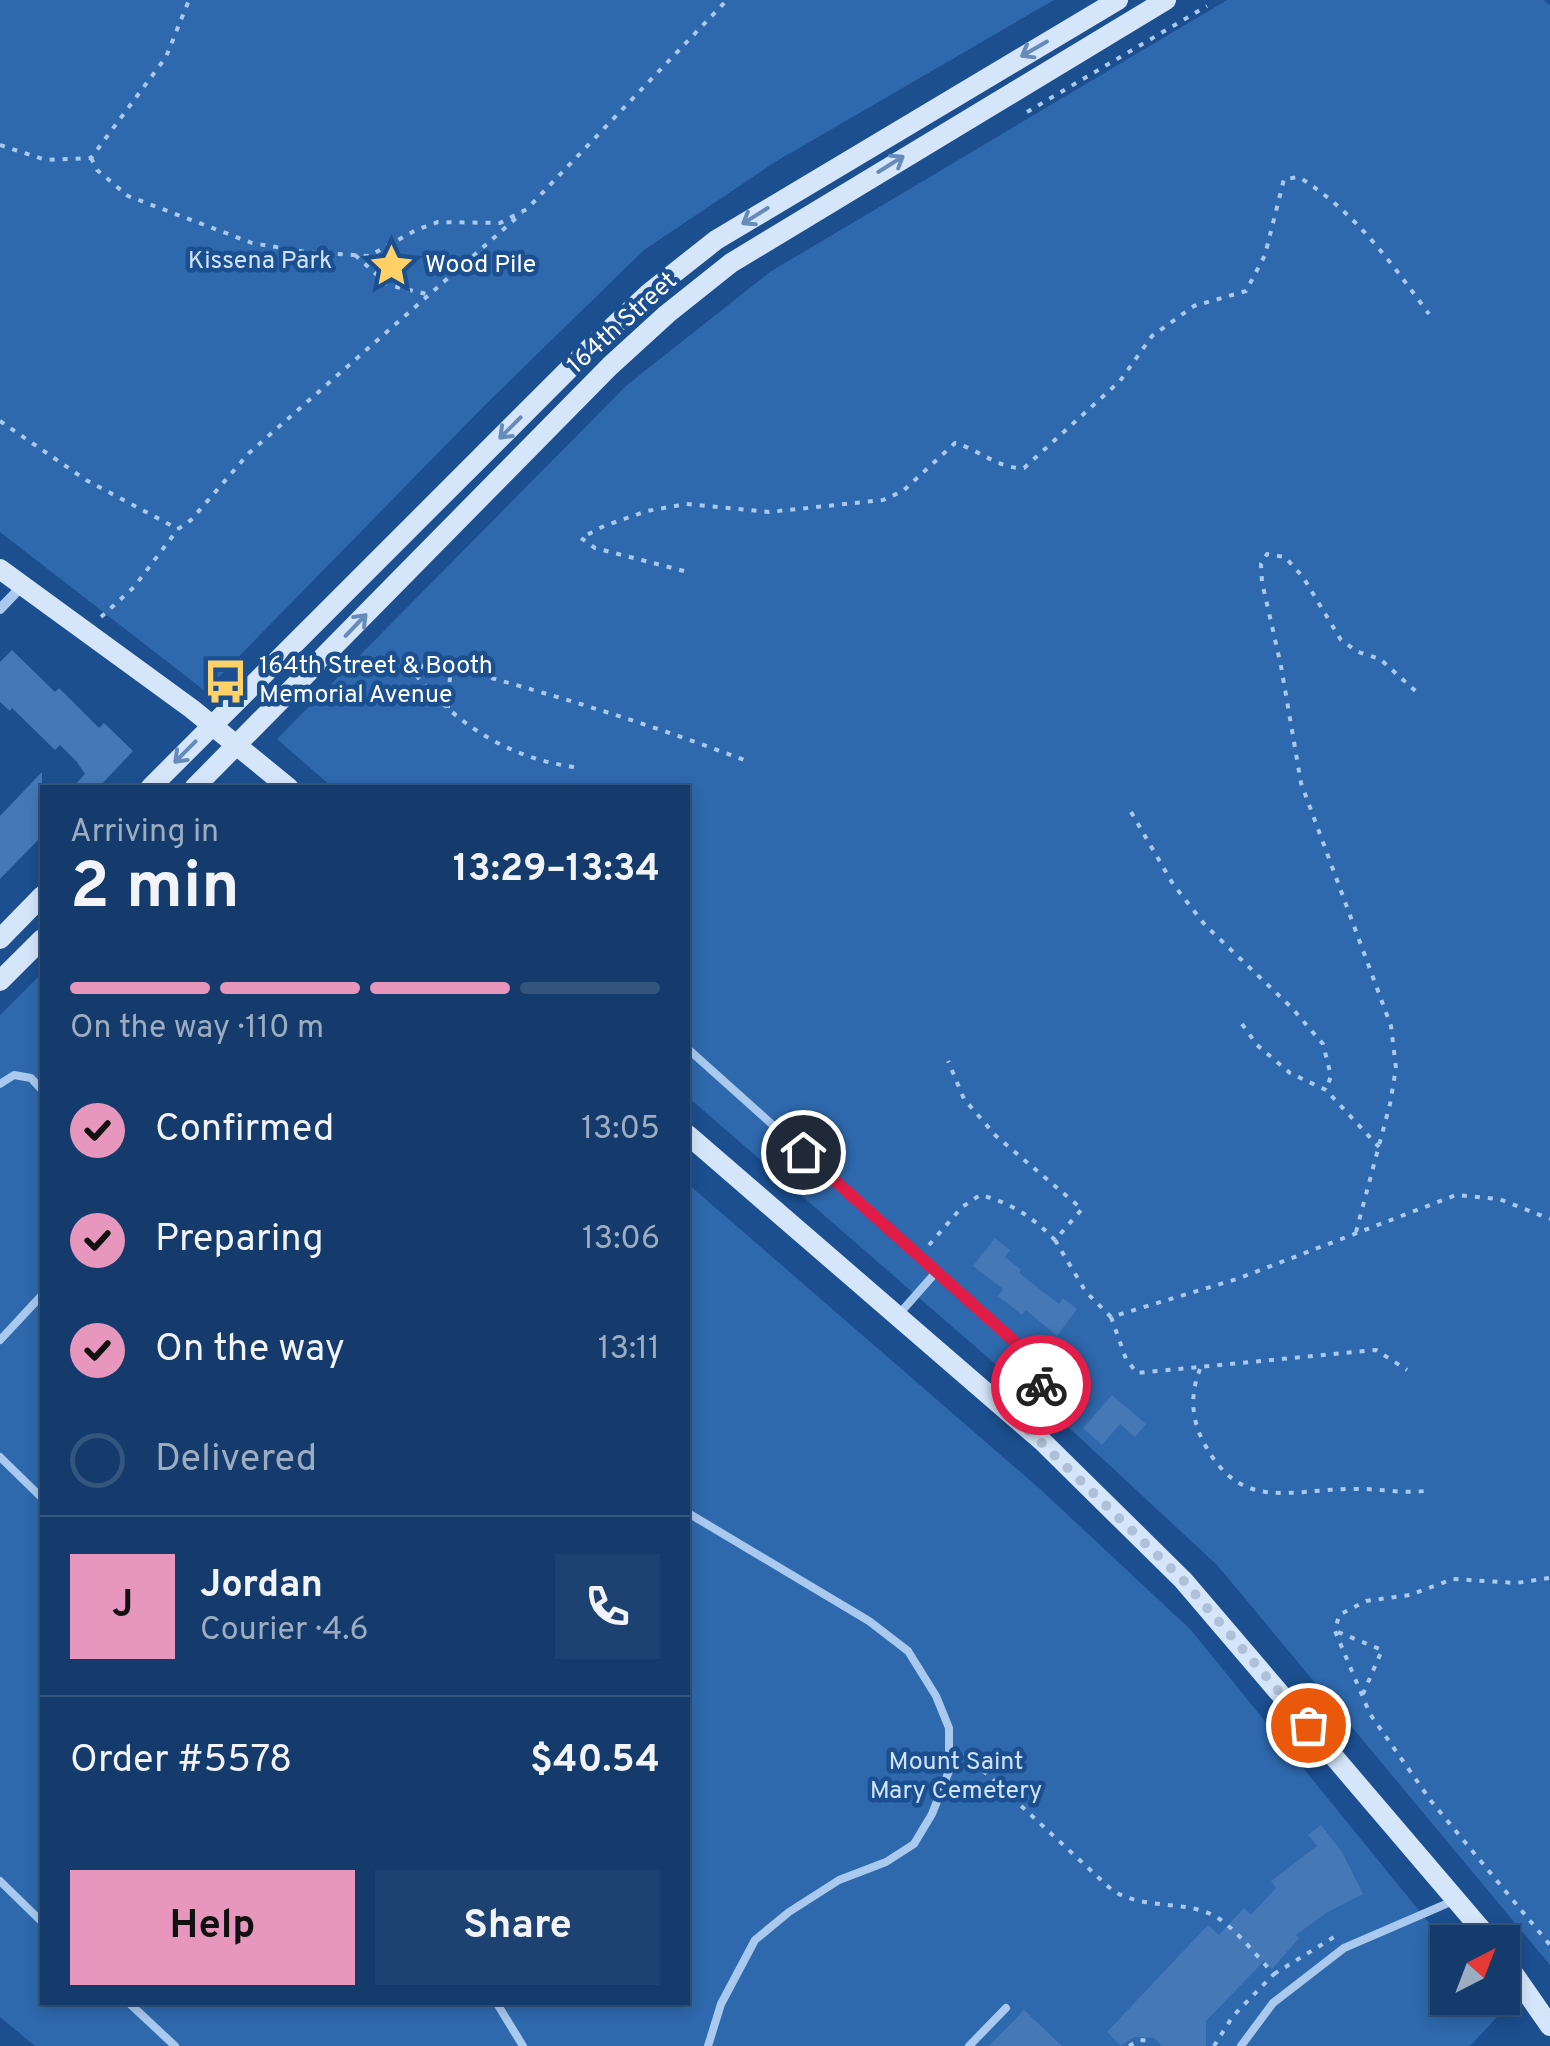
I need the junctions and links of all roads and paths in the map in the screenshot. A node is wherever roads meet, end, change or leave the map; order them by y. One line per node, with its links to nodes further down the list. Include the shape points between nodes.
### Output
1 (189, 0): 8 (path, via 166,57)
2 (727, 0): 9 (path)
3 (1118, 0): 23 (street, 164th Street, one-way to 23, via 716,240 591,347)
4 (1166, 0): 24 (street, 164th Street, one-way to 4, via 610,366 731,262)
5 (1207, 6): 6 (path)
6 (1027, 112)
7 (0, 145): 8 (path, via 46,160)
8 (91, 158): 10 (path, via 128,196 252,243)
9 (527, 208): 10 (path, via 500,224 438,222 369,256); 11 (path)
10 (355, 255): 11 (path, via 388,285)
11 (431, 295): 14 (path, via 250,453)
12 (1429, 314): 16 (path, via 1334,198 1300,176 1284,180 1266,255 1246,291 1194,306 1152,336 1120,380 1024,468 1008,469 955,443 903,492 883,500 769,512 686,504 581,538 594,548)
13 (0, 422): 14 (path, via 86,480)
14 (178, 528): 19 (path)
15 (0, 569): 17 (street)
16 (684, 571)
17 (22, 586): 18 (street); 23 (street)
18 (0, 608)
19 (102, 617)
20 (457, 665): 22 (path); 22 (path, via 426,661 416,675); 25 (path)
21 (1421, 696): 42 (path, via 1380,659 1341,640 1303,577 1285,556 1268,554 1262,582 1301,783 1391,1026 1396,1068)
22 (448, 708): 26 (path, via 469,729)
23 (213, 724): 24 (street); 27 (street, 164th Street, one-way to 27)
24 (238, 744): 28 (street, 164th Street); 29 (street)
25 (747, 761)
26 (574, 767)
27 (153, 785)
28 (197, 785)
29 (285, 785)
30 (1131, 812): 40 (path, via 1205,925 1323,1044 1331,1076)
31 (40, 898): 32 (street)
32 (0, 939)
33 (40, 941): 34 (street)
34 (0, 981)
35 (1242, 1024): 40 (path, via 1290,1074)
36 (690, 1051): 46 (lane)
37 (948, 1061): 45 (path, via 964,1100 996,1136 1082,1208)
38 (0, 1084): 39 (lane, via 14,1075)
39 (40, 1088)
40 (1326, 1090): 42 (path)
41 (690, 1136): 49 (street)
42 (1378, 1146): 44 (path)
43 (1550, 1219): 44 (path, via 1499,1200 1456,1195)
44 (1356, 1232): 50 (path, via 1237,1279)
45 (1055, 1240): 46 (path, via 1002,1200 980,1195); 50 (path, via 1086,1292)
46 (919, 1256): 47 (lane)
47 (937, 1272): 49 (lane); 54 (lane, via 1035,1360 1042,1391)
48 (40, 1297): 51 (lane)
49 (898, 1316): 54 (street)
50 (1111, 1317): 52 (path, via 1138,1373)
51 (0, 1340)
52 (1200, 1368): 53 (path, via 1376,1350); 56 (path, via 1196,1428 1223,1472 1248,1490)
53 (1407, 1370)
54 (1022, 1424): 64 (street, via 1183,1580)
55 (0, 1457): 57 (lane)
56 (1431, 1490)
57 (40, 1496)
58 (690, 1514): 62 (lane, via 908,1651 936,1696)
59 (1549, 1578): 60 (path, via 1453,1579 1366,1601 1339,1615)
60 (1335, 1631): 61 (path); 61 (path, via 1382,1650)
61 (1363, 1694): 67 (path, via 1431,1800)
62 (949, 1740): 69 (path, via 1112,1890 1128,1900 1217,1918); 78 (lane, via 949,1771 914,1844 838,1880 755,1940 721,2004)
63 (0, 1881): 65 (lane)
64 (1458, 1899): 66 (street); 68 (lane)
65 (40, 1920)
66 (1479, 1925)
67 (1550, 1945)
68 (1344, 1948): 69 (path, via 1338,1935); 82 (lane, via 1272,2003)
69 (1274, 1974): 81 (path)
70 (1520, 1983): 74 (street)
71 (131, 2005): 76 (lane)
72 (498, 2005): 77 (lane)
73 (1006, 2008): 79 (lane)
74 (1550, 2026)
75 (1153, 2041): 80 (path)
76 (175, 2046)
77 (522, 2046)
78 (708, 2046)
79 (969, 2046)
80 (1129, 2046)
81 (1214, 2046)
82 (1241, 2046)

